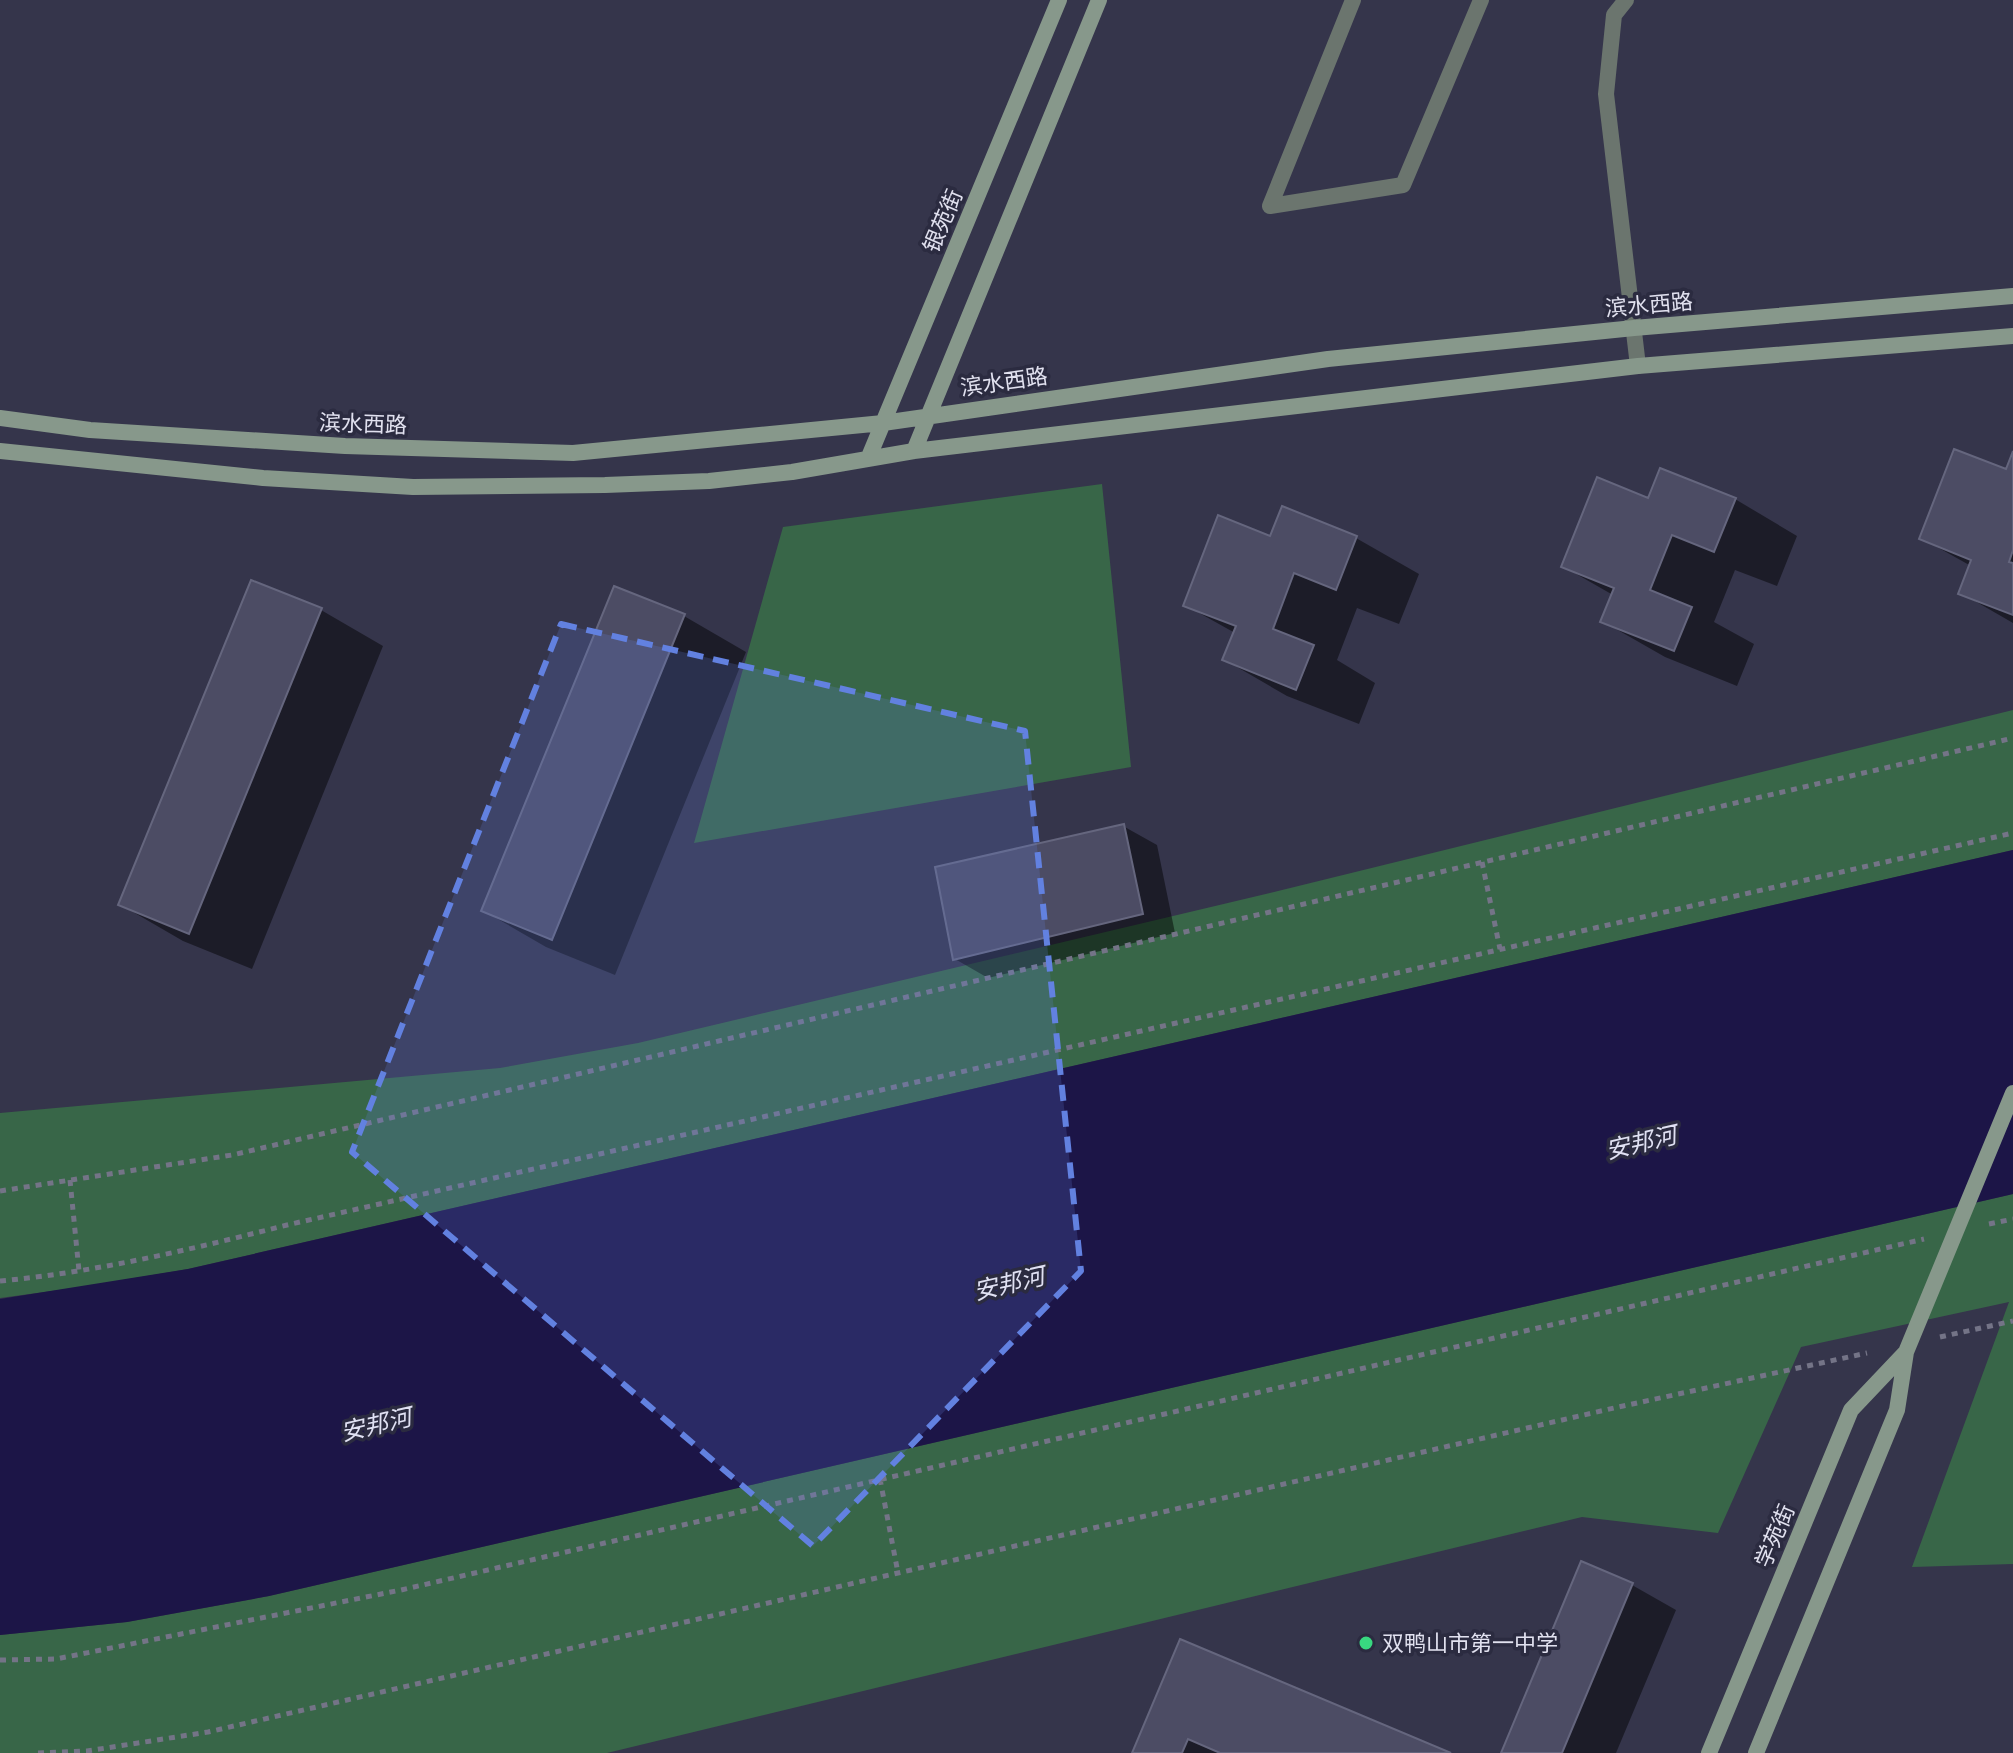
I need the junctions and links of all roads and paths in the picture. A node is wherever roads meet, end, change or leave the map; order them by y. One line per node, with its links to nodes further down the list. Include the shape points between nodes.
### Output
1 (1059, 0): 12 (main road, 银苑街)
2 (1099, 0): 10 (main road)
3 (1353, 0): 4 (street, via 1270,206 1403,185)
4 (1481, 0)
5 (1626, 0): 7 (street, via 1614,15 1606,94)
6 (2013, 296): 7 (main road, 滨水西路)
7 (1634, 328): 9 (street); 10 (main road, 滨水西路, via 1328,359)
8 (2013, 336): 9 (main road)
9 (1638, 366): 14 (main road)
10 (929, 415): 12 (main road, 滨水西路); 14 (main road)
11 (0, 418): 12 (main road, 滨水西路, via 90,430 345,446 573,453)
12 (883, 423): 15 (main road, 银苑街)
13 (0, 451): 15 (main road, via 263,478 413,487 709,481)
14 (914, 451): 15 (main road)
15 (868, 459)
16 (2013, 738): 18 (path)
17 (2013, 833): 19 (path)
18 (1482, 862): 19 (path); 21 (path, via 232,1155)
19 (1500, 949): 26 (path, via 186,1251)
20 (2013, 1093): 31 (main road, 学苑街)
21 (70, 1180): 22 (path); 26 (path)
22 (0, 1191)
23 (2013, 1219): 24 (path)
24 (1982, 1226)
25 (1935, 1236): 32 (path)
26 (79, 1271): 27 (path)
27 (0, 1281)
28 (2013, 1321): 29 (path)
29 (1936, 1338)
30 (1875, 1351): 33 (path)
31 (1906, 1352): 36 (main road, 学苑街, via 1851,1410); 37 (main road, 学苑街, via 1897,1410)
32 (880, 1479): 33 (path); 34 (path, via 401,1590 56,1659)
33 (898, 1573): 35 (path, via 208,1732 87,1751)
34 (0, 1660)
35 (38, 1753)
36 (1709, 1753)
37 (1756, 1753)

